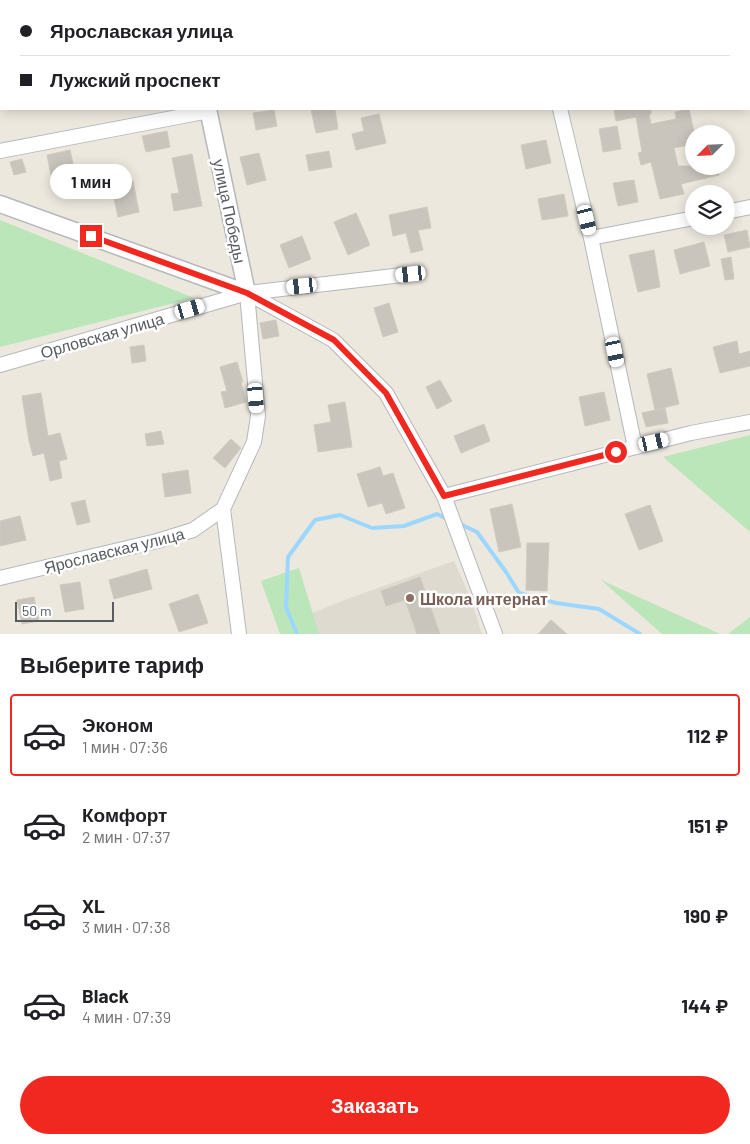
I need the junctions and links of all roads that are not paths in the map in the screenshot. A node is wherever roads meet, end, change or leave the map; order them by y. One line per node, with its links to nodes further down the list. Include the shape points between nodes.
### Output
1 (213, 110): 3 (street); 10 (street, улица Победы)
2 (560, 110): 8 (street)
3 (0, 151)
4 (0, 204): 10 (street)
5 (750, 207): 6 (street)
6 (735, 210)
7 (685, 220): 8 (street)
8 (591, 238): 13 (street)
9 (411, 274): 10 (street, Орловская улица)
10 (247, 293): 11 (street, Орловская улица); 14 (street, via 334,340 386,393); 15 (street, улица Победы, via 258,416 254,442)
11 (0, 364)
12 (750, 422): 13 (street)
13 (635, 447): 14 (street)
14 (444, 496): 17 (street)
15 (223, 509): 16 (street, Ярославская улица, via 193,530); 18 (street)
16 (0, 578)
17 (497, 631)
18 (239, 634)

